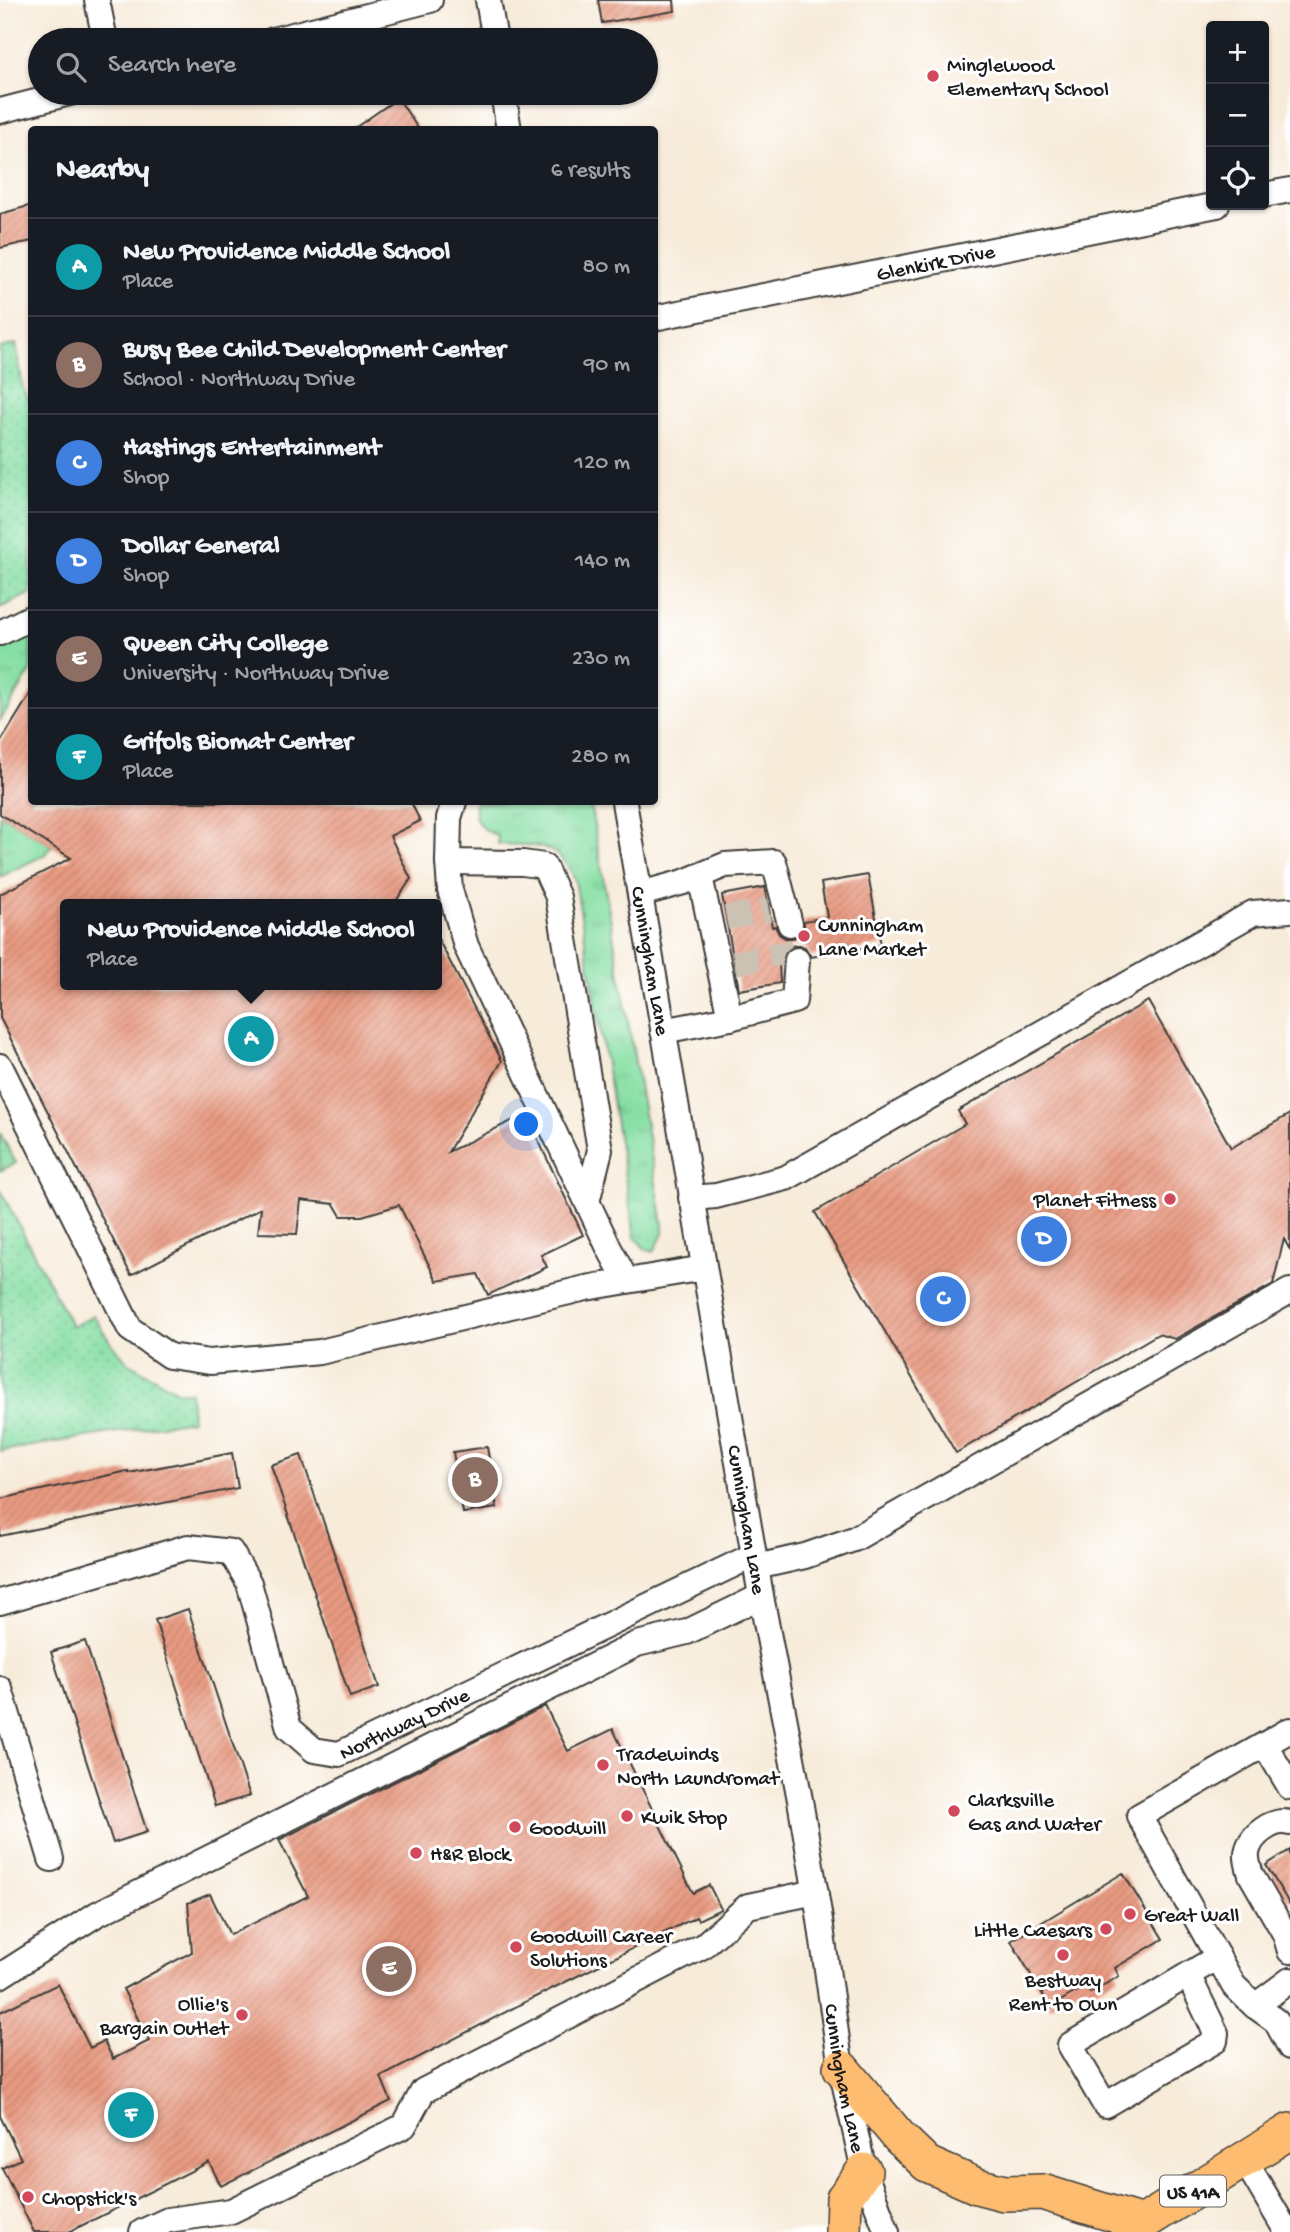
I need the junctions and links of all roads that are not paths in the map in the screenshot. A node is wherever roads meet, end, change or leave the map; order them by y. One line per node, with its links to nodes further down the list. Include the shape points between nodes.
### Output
1 (97, 0): 4 (street)
2 (430, 0): 5 (street)
3 (488, 0): 6 (street)
4 (103, 28)
5 (320, 28)
6 (493, 28)
7 (28, 104): 9 (street)
8 (505, 105): 10 (street)
9 (0, 111)
10 (508, 126)
11 (1290, 190): 12 (street)
12 (1269, 194)
13 (1206, 207): 14 (street, Glenkirk Drive)
14 (658, 317)
15 (28, 619): 16 (street)
16 (0, 633)
17 (453, 805): 19 (street)
18 (625, 805): 21 (street, Cunningham Lane)
19 (448, 862): 29 (street, via 450,890 467,946); 29 (street, via 544,866 558,897 600,1150)
20 (700, 876): 21 (street); 23 (street, via 725,865 774,862); 25 (street, via 718,919)
21 (640, 894): 26 (street, Cunningham Lane)
22 (1290, 910): 28 (street, via 1253,913 786,1178)
23 (781, 914)
24 (797, 960): 25 (street, via 794,1001)
25 (730, 1018): 26 (street)
26 (663, 1031): 28 (street, Cunningham Lane)
27 (0, 1066): 31 (street, via 130,1329 169,1356 210,1362 320,1352)
28 (691, 1198): 30 (street, Cunningham Lane)
29 (587, 1202): 31 (street)
30 (704, 1268): 31 (street); 33 (street, Cunningham Lane)
31 (626, 1280)
32 (1290, 1291): 33 (street, via 853,1539 805,1556)
33 (755, 1561): 34 (street, Cunningham Lane); 35 (street, Northway Drive, via 339,1754 314,1750 289,1728 249,1583 231,1552 188,1547)
34 (761, 1596): 42 (street, Cunningham Lane); 46 (street, via 687,1632 637,1644 97,1914)
35 (0, 1602)
36 (0, 1689): 41 (street)
37 (1290, 1731): 38 (street)
38 (1265, 1745): 39 (street); 44 (street, via 1139,1816)
39 (1290, 1787)
40 (1290, 1823): 43 (street, via 1266,1828 1247,1852 1251,1875)
41 (51, 1859)
42 (816, 1892): 50 (street, Cunningham Lane); 54 (street, via 748,1906 703,1946 423,2091 404,2126 231,2211)
43 (1290, 1951)
44 (1218, 1957): 45 (street); 48 (street, via 1234,1986)
45 (1188, 1975): 45 (street, via 1070,2045 1105,2105 1216,2040)
46 (0, 1976)
47 (1290, 1980): 48 (street)
48 (1255, 2007): 49 (street, via 1276,2021)
49 (1290, 2047)
50 (841, 2068): 53 (street, Cunningham Lane); 55 (highway, via 927,2164 977,2186 1004,2193 1042,2192)
51 (1290, 2131): 52 (highway, US 41A)
52 (1244, 2159): 55 (highway, US 41A); 59 (street)
53 (864, 2171): 57 (highway, via 844,2198); 58 (street, Cunningham Lane)
54 (171, 2226): 56 (street)
55 (1135, 2227)
56 (142, 2232)
57 (843, 2232)
58 (887, 2232)
59 (1287, 2232)

